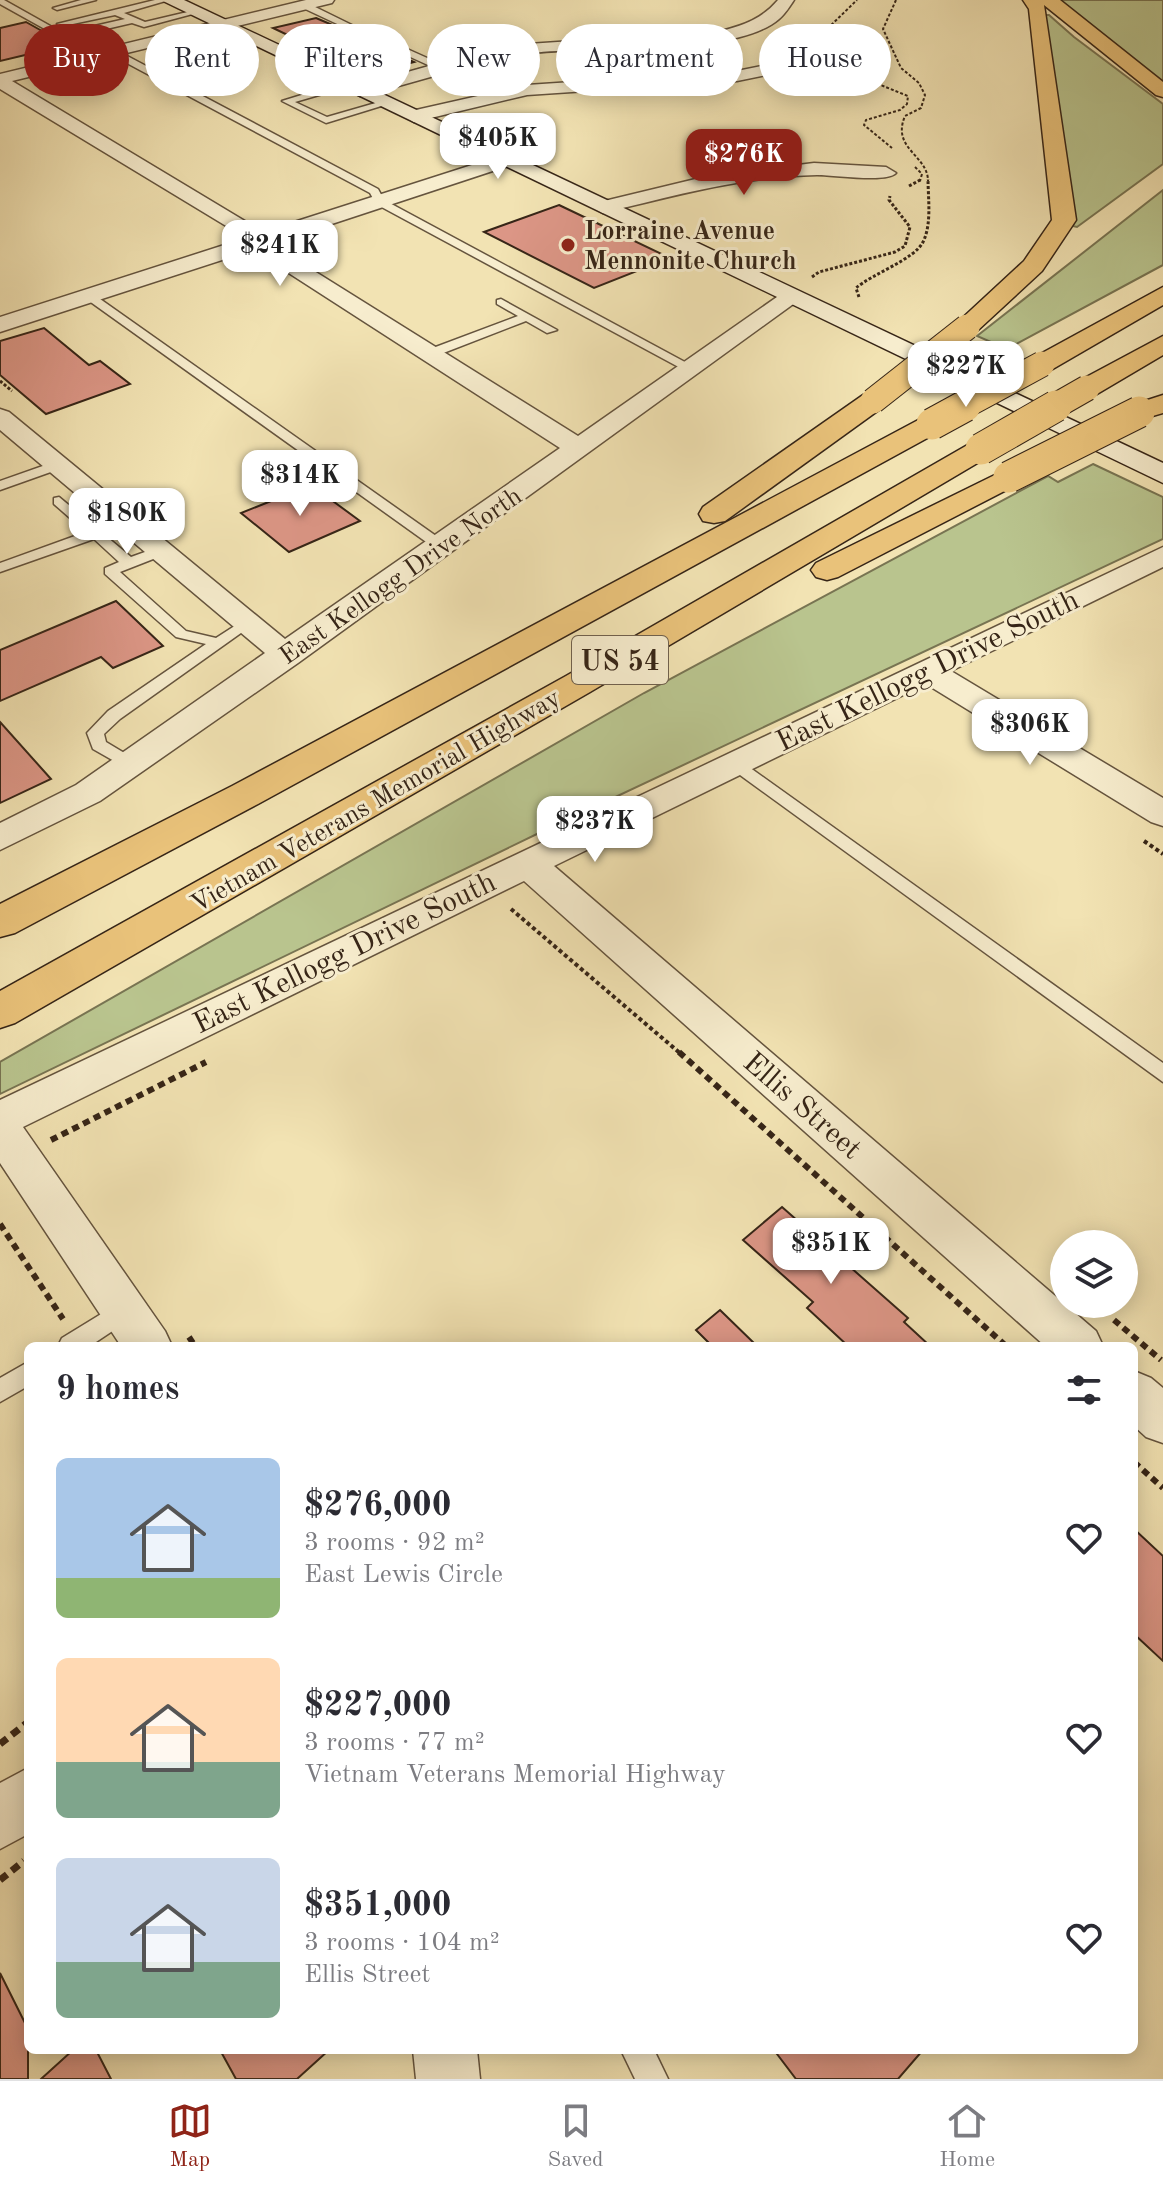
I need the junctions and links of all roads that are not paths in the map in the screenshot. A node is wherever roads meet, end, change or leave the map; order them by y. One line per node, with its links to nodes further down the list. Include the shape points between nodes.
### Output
1 (92, 0): 9 (lane)
2 (168, 0): 10 (lane); 11 (street)
3 (325, 0): 8 (street)
4 (786, 0): 17 (street, via 760,24 724,34)
5 (1032, 0): 61 (highway, bridge, via 1038,9 1064,220 1034,268 873,401 710,516)
6 (1049, 0): 22 (highway)
7 (0, 1): 13 (lane)
8 (304, 5): 15 (street); 16 (lane)
9 (57, 8)
10 (116, 12): 12 (lane); 12 (lane, via 61,24 76,33)
11 (196, 12): 12 (lane, via 144,25); 14 (street)
12 (133, 20)
13 (46, 24)
14 (220, 24)
15 (226, 24)
16 (345, 24)
17 (540, 47)
18 (129, 65): 29 (lane, via 372,191)
19 (759, 72): 26 (street, via 527,90)
20 (24, 75): 21 (street)
21 (0, 82): 31 (street)
22 (1163, 91)
23 (313, 96): 25 (lane, via 287,101 326,120)
24 (371, 96): 25 (street)
25 (386, 103): 26 (street)
26 (414, 116): 27 (street)
27 (507, 160): 29 (street); 30 (street)
28 (886, 173): 30 (street, via 834,168 736,175)
29 (380, 202): 31 (street); 41 (lane)
30 (603, 207): 32 (street)
31 (258, 241): 34 (street); 40 (street)
32 (787, 295): 41 (street, East Kellogg Drive North); 46 (street)
33 (1163, 295): 61 (highway, Vietnam Veterans Memorial Highway / US 54, bridge)
34 (89, 296): 37 (street); 50 (lane)
35 (501, 302): 36 (lane)
36 (527, 317): 38 (lane); 40 (lane)
37 (0, 325)
38 (551, 330)
39 (1163, 344): 65 (highway, Vietnam Veterans Memorial Highway / US 54, bridge)
40 (429, 354): 44 (street)
41 (690, 368): 44 (street, East Kellogg Drive North)
42 (1151, 407): 65 (highway, bridge)
43 (0, 417): 45 (street)
44 (579, 448): 50 (street, East Kellogg Drive North)
45 (57, 465): 47 (lane); 51 (street)
46 (1163, 474)
47 (0, 486)
48 (59, 501): 49 (lane)
49 (96, 533): 53 (lane); 54 (lane)
50 (441, 546): 57 (street, East Kellogg Drive North)
51 (161, 551): 53 (lane); 55 (street)
52 (1163, 556): 58 (street, East Kellogg Drive South)
53 (129, 563): 56 (lane, via 110,571 181,634)
54 (0, 568)
55 (247, 623): 56 (lane); 57 (street)
56 (215, 642): 60 (lane, via 95,733 99,745)
57 (287, 656): 60 (street, East Kellogg Drive North)
58 (926, 670): 59 (street, East Kellogg Drive South); 62 (street)
59 (735, 763): 64 (street, East Kellogg Drive South); 68 (lane)
60 (130, 764): 63 (street, East Kellogg Drive North, via 88,793)
61 (245, 795): 66 (highway, Vietnam Veterans Memorial Highway / US 54)
62 (1163, 814)
63 (0, 838)
64 (528, 864): 69 (street, East Kellogg Drive South); 73 (street, Ellis Street)
65 (258, 867): 67 (highway, Vietnam Veterans Memorial Highway / US 54)
66 (0, 922)
67 (0, 1011)
68 (1163, 1074)
69 (0, 1119)
70 (0, 1128): 71 (street)
71 (136, 1328): 72 (lane)
72 (82, 1342)
73 (1074, 1342)
74 (24, 1376): 75 (lane)
75 (0, 1391)
76 (1138, 1398): 77 (street)
77 (1163, 1420)
78 (24, 1800): 79 (street)
79 (0, 1820)
80 (445, 2054): 82 (street)
81 (639, 2054): 83 (lane)
82 (448, 2079)
83 (652, 2079)

